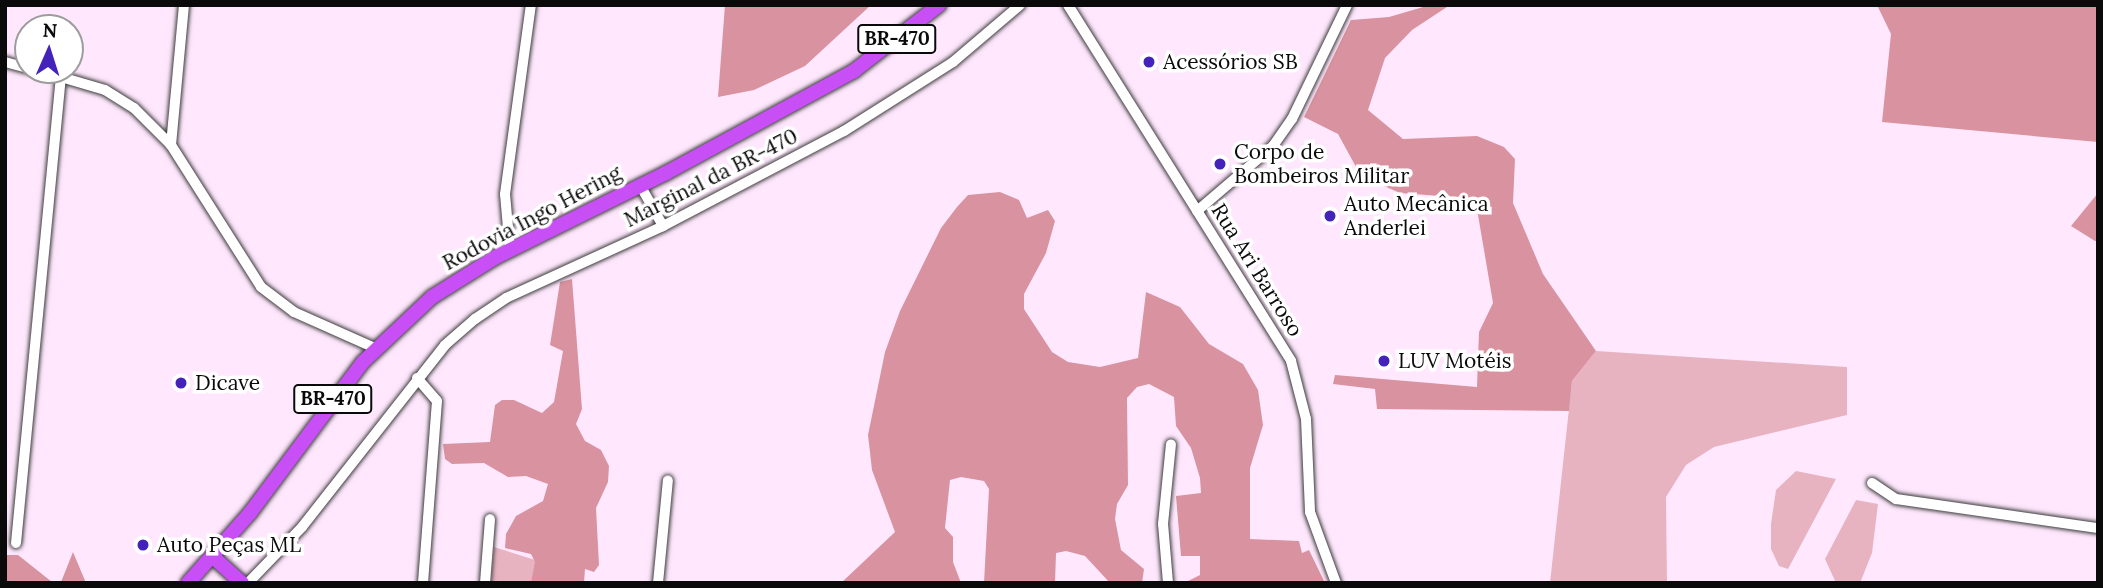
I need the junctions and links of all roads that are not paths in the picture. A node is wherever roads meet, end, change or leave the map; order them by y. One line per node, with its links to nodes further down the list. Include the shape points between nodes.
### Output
1 (184, 5): 9 (street)
2 (531, 5): 13 (street, via 505,194)
3 (939, 5): 10 (highway, Rodovia Ingo Hering / BR-470, via 854,71)
4 (1020, 5): 12 (street, Marginal da BR-470, via 953,62 844,131)
5 (1068, 5): 11 (street, Rua Ari Barroso)
6 (1347, 5): 11 (street, via 1292,119 1273,146)
7 (60, 84): 21 (street)
8 (84, 84): 9 (street, via 114,94 153,124)
9 (171, 145): 14 (street, via 261,287 294,312)
10 (640, 186): 12 (street); 13 (highway, Rodovia Ingo Hering / BR-470)
11 (1197, 211): 30 (street, Rua Ari Barroso, via 1291,361 1306,419 1310,512)
12 (663, 226): 15 (street, Marginal da BR-470, via 506,298 445,345)
13 (510, 250): 14 (highway, Rodovia Ingo Hering / BR-470, via 432,297)
14 (376, 348): 22 (highway, Rodovia Ingo Hering / BR-470)
15 (417, 378): 25 (street, Marginal da BR-470, via 302,527); 26 (street, via 438,401)
16 (1171, 444): 29 (street, via 1163,524)
17 (668, 480): 28 (street)
18 (1872, 483): 20 (street, via 1896,499)
19 (490, 519): 27 (street)
20 (2098, 528)
21 (16, 544)
22 (212, 556): 23 (highway, Rodovia Ingo Hering / BR-470); 24 (highway)
23 (188, 583)
24 (242, 583)
25 (248, 583)
26 (423, 583)
27 (485, 583)
28 (658, 583)
29 (1168, 583)
30 (1336, 583)

